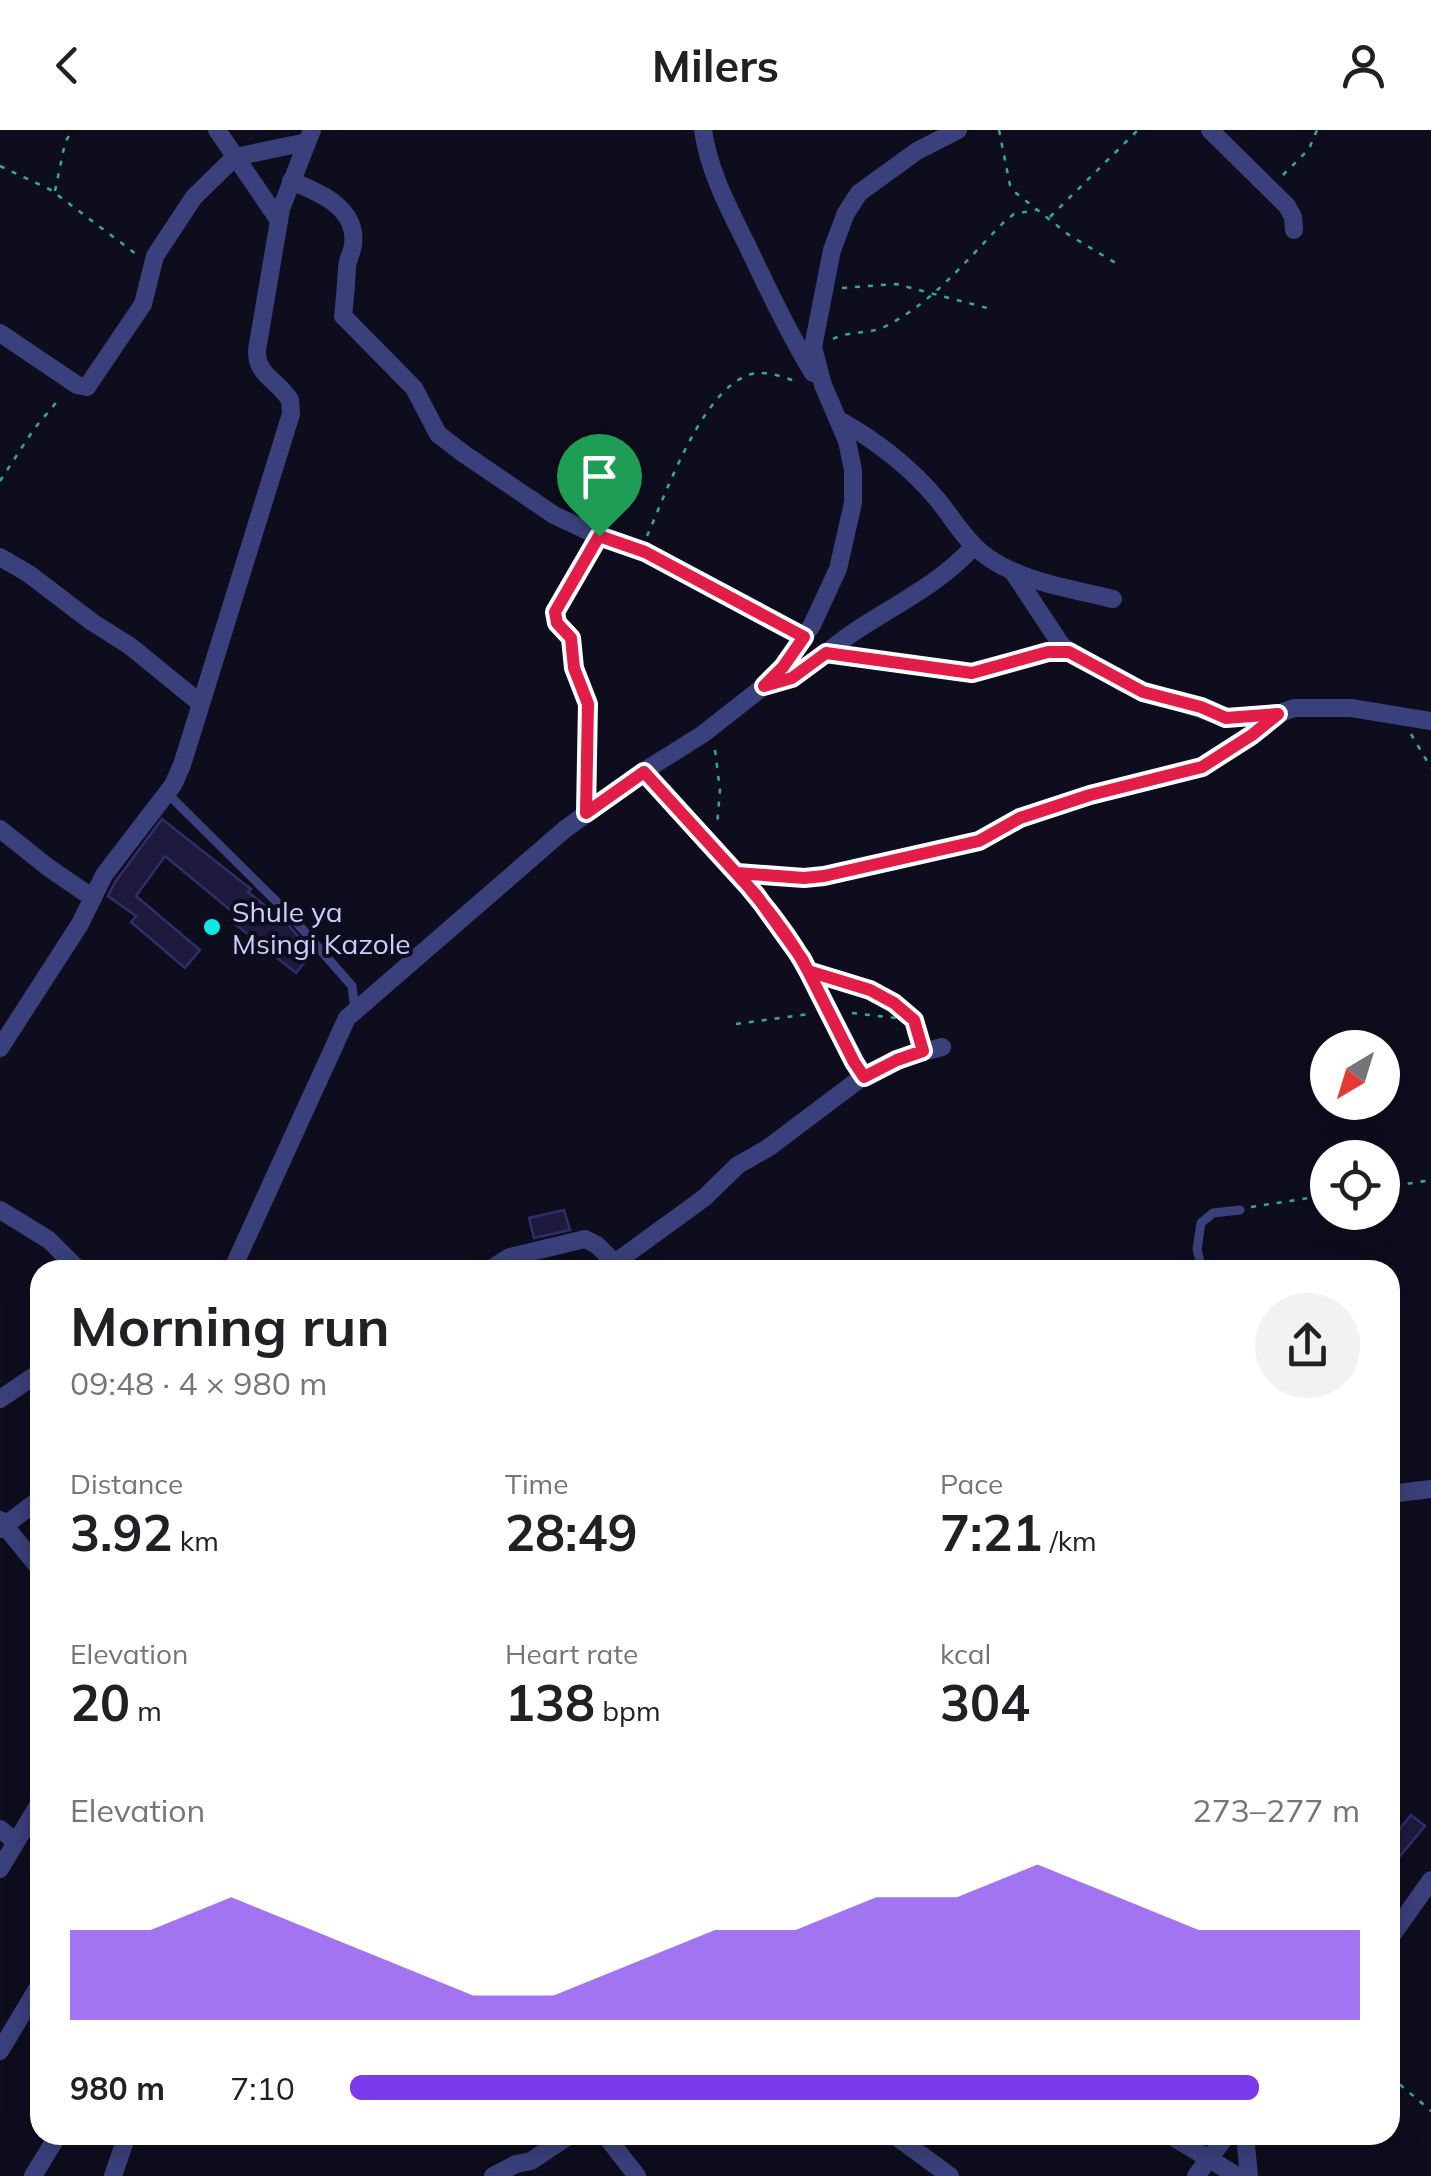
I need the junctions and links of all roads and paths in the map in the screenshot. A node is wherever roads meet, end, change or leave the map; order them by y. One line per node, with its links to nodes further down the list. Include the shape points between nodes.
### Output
1 (72, 130): 14 (path)
2 (217, 130): 10 (street)
3 (703, 130): 27 (street, via 710,167 772,301)
4 (958, 130): 21 (street, via 855,197)
5 (999, 130): 15 (path, via 1010,185)
6 (1138, 130): 16 (path)
7 (1210, 130): 13 (street)
8 (1318, 130): 13 (path, via 1309,149)
9 (310, 136): 10 (street); 12 (street)
10 (235, 157): 17 (street); 19 (street, via 194,197)
11 (0, 166): 14 (path)
12 (291, 181): 17 (street); 30 (street, via 334,203 350,220 343,316 414,388 438,434 554,514)
13 (1265, 186): 18 (street, via 1290,209)
14 (55, 192): 19 (path)
15 (1036, 210): 16 (path); 22 (path, via 1004,221)
16 (1048, 218): 20 (path)
17 (278, 219): 40 (street, via 256,358 287,395 291,414)
18 (1294, 230)
19 (151, 265): 26 (street, via 143,304 94,380)
20 (1119, 265)
21 (821, 294): 22 (path, via 880,283); 25 (street)
22 (937, 294): 23 (path); 25 (path, via 886,326)
23 (991, 309)
24 (0, 333): 26 (street)
25 (813, 347): 27 (street)
26 (77, 384): 29 (path, via 41,420)
27 (824, 388): 28 (street); 32 (path, via 756,373 713,402 679,456)
28 (841, 421): 31 (street, via 897,459); 36 (street, via 853,504 838,569)
29 (0, 481)
30 (599, 536): 32 (street); 48 (path, via 555,612 571,638 588,704)
31 (974, 546): 34 (street); 38 (street, via 934,583)
32 (640, 551): 36 (street)
33 (0, 557): 40 (street)
34 (1012, 572): 35 (street); 37 (street)
35 (1114, 599)
36 (804, 637): 39 (street)
37 (1069, 652): 38 (path, via 972,673); 41 (street, via 1143,692 1226,718)
38 (826, 653): 39 (street, via 792,678)
39 (764, 686): 44 (street)
40 (200, 703): 47 (street)
41 (1278, 714): 42 (street, via 1324,705); 51 (street, via 1202,767 1020,818 979,841 824,876)
42 (1401, 716): 43 (street); 45 (path)
43 (1431, 721)
44 (715, 724): 46 (street); 50 (path)
45 (1431, 768)
46 (644, 772): 48 (street); 50 (street)
47 (167, 792): 52 (street); 54 (lane, via 326,955 352,986)
48 (586, 813): 54 (street)
49 (0, 829): 52 (street)
50 (718, 853): 51 (street)
51 (737, 873): 53 (street)
52 (93, 898): 58 (street)
53 (808, 971): 55 (street); 56 (path, via 880,994)
54 (356, 1009): 67 (street, via 333,1043)
55 (828, 1011): 56 (path); 57 (path); 60 (street)
56 (914, 1020): 59 (path)
57 (736, 1024)
58 (0, 1048)
59 (933, 1049): 60 (street)
60 (864, 1077): 70 (street, via 738,1164)
61 (1431, 1180): 62 (path)
62 (1400, 1185)
63 (1310, 1199): 65 (path)
64 (0, 1210): 66 (street)
65 (1240, 1210): 71 (lane, via 1214,1213 1202,1223)
66 (69, 1260)
67 (237, 1260)
68 (505, 1260): 69 (street, via 585,1239)
69 (613, 1260)
70 (626, 1260)
71 (1200, 1260)
72 (30, 1379): 73 (street)
73 (0, 1399)
74 (1431, 1489): 75 (street)
75 (1400, 1493)
76 (30, 1506): 77 (street)
77 (1, 1525): 78 (street)
78 (30, 1558)
79 (30, 1819): 81 (street)
80 (0, 1829): 81 (street)
81 (16, 1842): 82 (street)
82 (0, 1869)
83 (1431, 1880): 84 (street)
84 (1400, 1923)
85 (30, 2001): 86 (street)
86 (0, 2052)
87 (1400, 2085): 88 (path)
88 (1431, 2111)
89 (52, 2145): 98 (street)
90 (124, 2145): 99 (street)
91 (555, 2145): 100 (street)
92 (613, 2145): 101 (street)
93 (908, 2145): 102 (street)
94 (1185, 2145): 97 (street)
95 (1221, 2145): 97 (street)
96 (1246, 2145): 105 (street)
97 (1210, 2161): 103 (street); 104 (street)
98 (33, 2176)
99 (112, 2176)
100 (493, 2176)
101 (637, 2176)
102 (950, 2176)
103 (1196, 2176)
104 (1237, 2176)
105 (1249, 2176)

